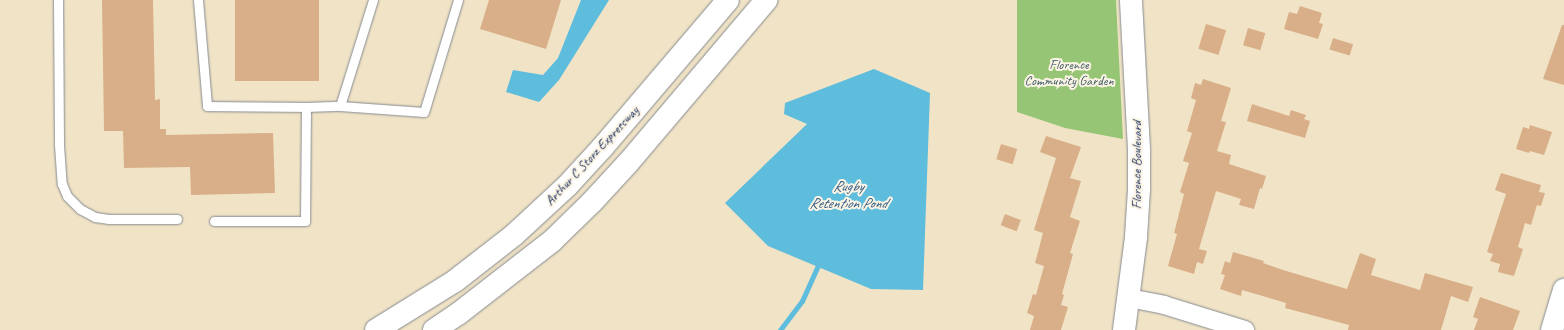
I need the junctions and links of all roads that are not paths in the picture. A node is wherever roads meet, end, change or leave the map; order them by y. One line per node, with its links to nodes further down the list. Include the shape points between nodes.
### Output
1 (58, 0): 10 (lane, via 59,145 62,184 67,196 80,209 95,217)
2 (198, 0): 9 (lane, via 207,106)
3 (373, 0): 8 (lane)
4 (458, 0): 8 (lane, via 424,112)
5 (728, 0): 14 (main road, Arthur C Storz Expressway, via 567,186 514,235 455,280)
6 (766, 0): 15 (main road, Arthur C Storz Expressway, via 628,164 592,202 540,251)
7 (1131, 0): 13 (main road, Florence Boulevard, via 1139,148 1136,230)
8 (340, 106): 9 (lane)
9 (306, 107): 11 (lane, via 305,221)
10 (178, 219)
11 (214, 222)
12 (1564, 290): 18 (main road)
13 (1129, 298): 16 (main road, Florence Boulevard); 17 (street, via 1164,305)
14 (376, 330)
15 (434, 330)
16 (1124, 330)
17 (1245, 330)
18 (1552, 330)

